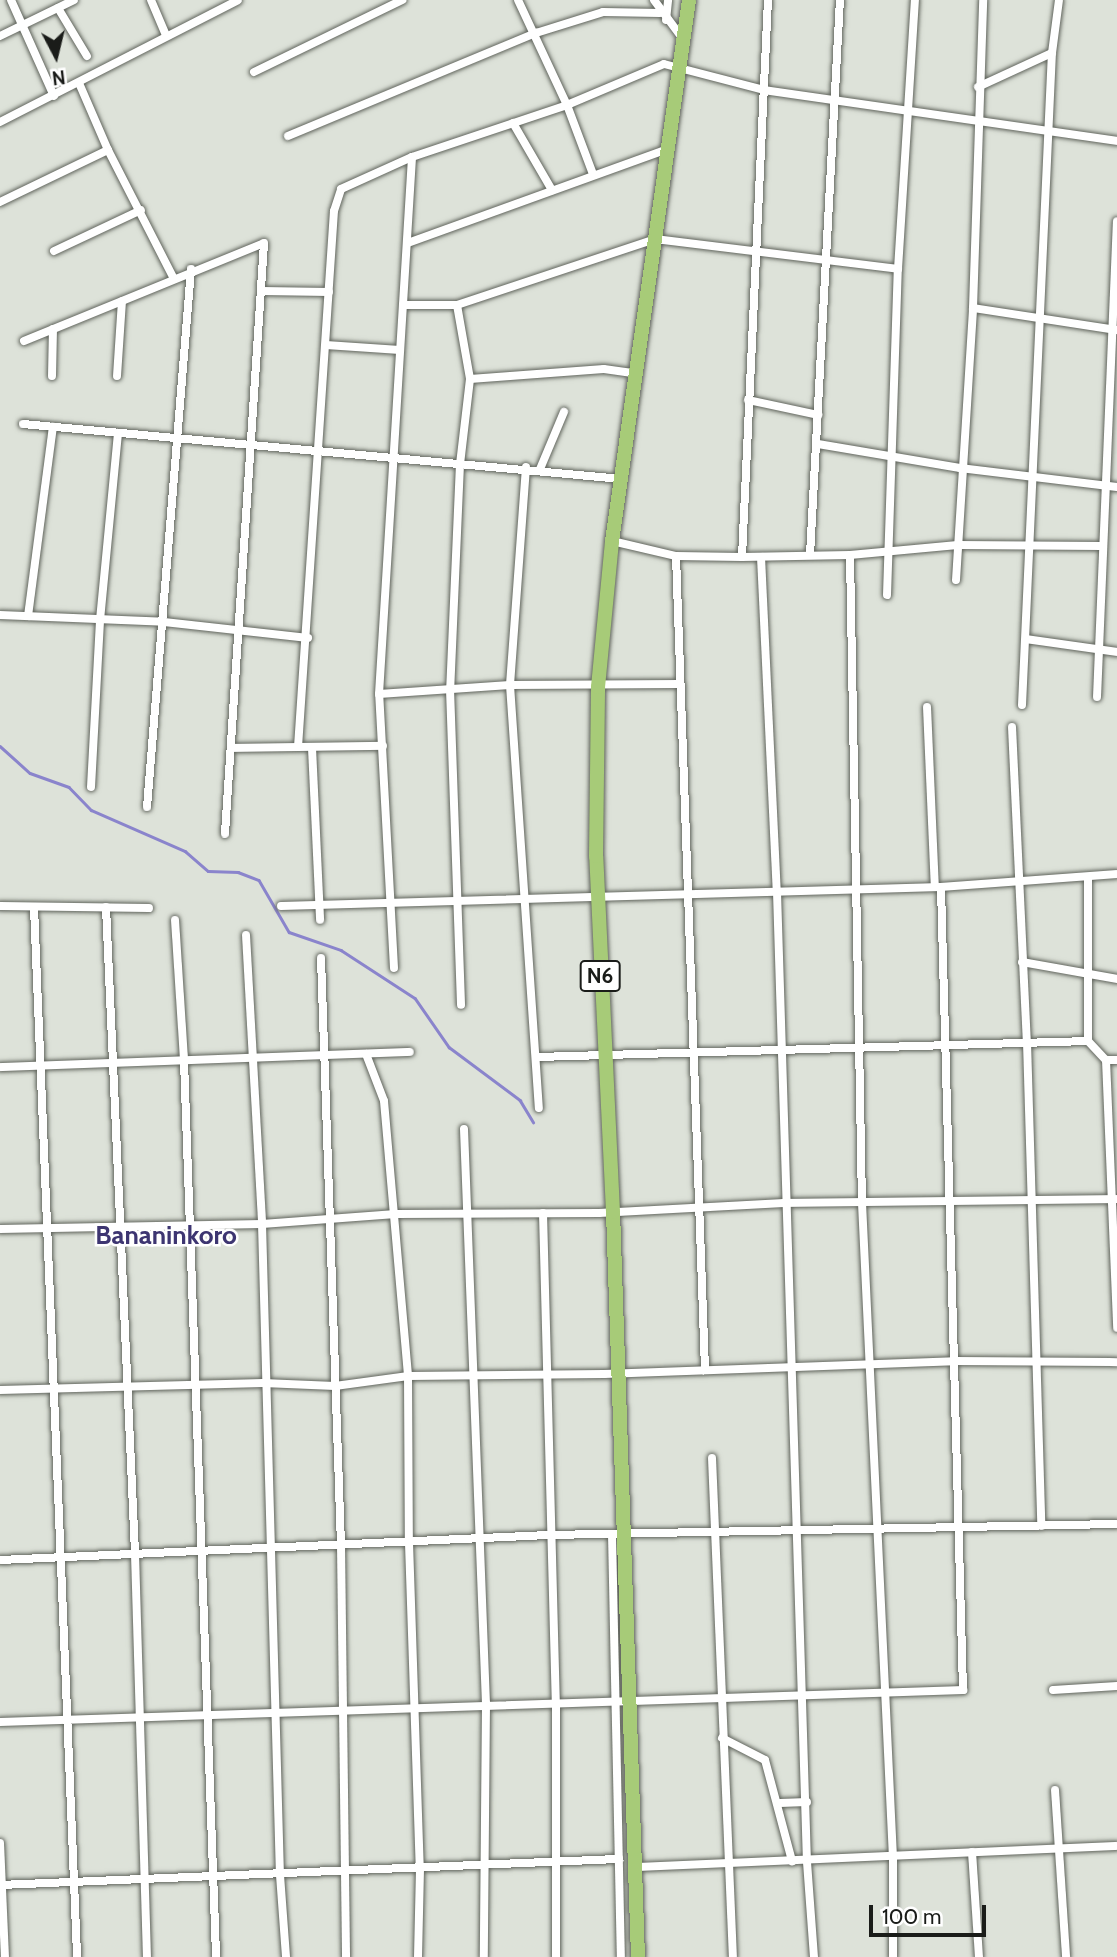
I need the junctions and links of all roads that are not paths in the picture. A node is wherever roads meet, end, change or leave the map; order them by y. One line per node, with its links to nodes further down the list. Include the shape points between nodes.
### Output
1 (11, 0): 18 (street)
2 (74, 0): 15 (street)
3 (151, 0): 21 (street)
4 (237, 0): 21 (street)
5 (402, 0): 26 (street)
6 (654, 0): 16 (street)
7 (668, 0): 17 (street)
8 (689, 0): 22 (highway, N6)
9 (768, 0): 29 (street)
10 (840, 0): 31 (street)
11 (915, 0): 33 (street)
12 (983, 0): 28 (street)
13 (1059, 0): 23 (street)
14 (522, 1): 19 (street)
15 (58, 8): 18 (street); 24 (street)
16 (660, 13): 17 (street); 19 (street, via 603,12)
17 (666, 20): 22 (street)
18 (22, 25): 20 (street); 30 (street)
19 (536, 33): 32 (street); 38 (street)
20 (0, 36)
21 (166, 36): 27 (street)
22 (683, 40): 25 (highway, N6)
23 (1052, 53): 28 (street); 37 (street)
24 (87, 56)
25 (678, 67): 29 (street); 32 (street, via 651,67); 40 (highway, N6)
26 (254, 72)
27 (79, 83): 30 (street); 41 (street)
28 (978, 87): 34 (street)
29 (764, 90): 31 (street); 50 (street)
30 (54, 96): 35 (street)
31 (834, 100): 33 (street); 52 (street)
32 (567, 104): 36 (street); 43 (street)
33 (908, 111): 34 (street); 54 (street)
34 (976, 121): 37 (street); 61 (street)
35 (0, 122)
36 (513, 123): 42 (street); 44 (street)
37 (1049, 131): 39 (street); 62 (street)
38 (288, 136)
39 (1117, 141)
40 (669, 149): 43 (street); 48 (highway, N6)
41 (108, 150): 45 (street); 46 (street)
42 (412, 157): 49 (street); 57 (street, via 341,189)
43 (593, 174): 44 (street)
44 (552, 190): 49 (street)
45 (0, 202)
46 (141, 210): 51 (street); 55 (street)
47 (1117, 221): 64 (street)
48 (655, 239): 50 (street); 60 (street); 68 (highway, N6)
49 (408, 243): 59 (street)
50 (755, 248): 52 (street); 72 (street)
51 (54, 251)
52 (828, 259): 54 (street); 74 (street)
53 (191, 269): 55 (street); 56 (street, via 264,243); 78 (street)
54 (898, 269): 82 (street)
55 (173, 277): 58 (street)
56 (262, 291): 57 (street); 80 (street)
57 (329, 292): 66 (street)
58 (122, 301): 63 (street); 70 (street)
59 (403, 305): 60 (street); 67 (street)
60 (457, 305): 71 (street)
61 (973, 308): 62 (street); 87 (street)
62 (1041, 318): 64 (street); 88 (street)
63 (53, 329): 65 (street); 69 (street)
64 (1114, 329): 90 (street)
65 (24, 341)
66 (326, 345): 67 (street); 81 (street)
67 (400, 351): 83 (street)
68 (638, 374): 71 (street, via 604,369); 89 (highway, N6)
69 (52, 376)
70 (117, 376)
71 (470, 379): 84 (street)
72 (748, 400): 74 (street); 100 (street)
73 (564, 412): 86 (street)
74 (818, 415): 79 (street)
75 (23, 425): 76 (street)
76 (53, 427): 77 (street); 105 (street)
77 (118, 433): 78 (street); 106 (street)
78 (180, 437): 80 (street); 107 (street)
79 (818, 444): 82 (street); 97 (street)
80 (252, 445): 81 (street); 108 (street)
81 (318, 451): 83 (street); 109 (street)
82 (889, 457): 87 (street); 96 (street)
83 (392, 458): 84 (street); 117 (street)
84 (460, 464): 85 (street); 116 (street)
85 (526, 467): 86 (street); 114 (street)
86 (540, 468): 89 (street)
87 (960, 468): 88 (street); 93 (street)
88 (1034, 477): 90 (street); 94 (street)
89 (622, 479): 92 (highway, N6)
90 (1104, 485): 91 (street); 95 (street)
91 (1117, 487)
92 (612, 541): 99 (street); 115 (highway, N6)
93 (958, 545): 94 (street); 96 (street); 102 (street)
94 (1031, 545): 95 (street); 110 (street)
95 (1102, 546): 111 (street)
96 (887, 549): 98 (street); 103 (street)
97 (810, 555): 98 (street); 101 (street)
98 (850, 555): 132 (street)
99 (676, 556): 100 (street); 113 (street)
100 (741, 557): 101 (street)
101 (761, 557): 134 (street)
102 (956, 580)
103 (887, 595)
104 (0, 615): 105 (street)
105 (28, 616): 106 (street)
106 (100, 620): 107 (street); 126 (street)
107 (164, 622): 108 (street); 127 (street)
108 (238, 628): 109 (street); 124 (street)
109 (307, 638): 123 (street)
110 (1026, 639): 111 (street); 119 (street)
111 (1099, 649): 112 (street); 118 (street)
112 (1117, 652)
113 (680, 684): 115 (street); 135 (street)
114 (510, 685): 115 (street); 116 (street); 136 (street)
115 (598, 687): 137 (highway, N6)
116 (450, 689): 117 (street); 138 (street)
117 (379, 694): 122 (street)
118 (1097, 697)
119 (1022, 705)
120 (928, 707): 133 (street)
121 (1012, 727): 131 (street)
122 (383, 746): 125 (street); 139 (street)
123 (298, 747): 124 (street); 125 (street)
124 (231, 748): 128 (street)
125 (312, 748): 140 (street)
126 (90, 788)
127 (147, 807)
128 (225, 834)
129 (1117, 874): 130 (street)
130 (1087, 877): 131 (street); 152 (street)
131 (1020, 881): 133 (street); 150 (street)
132 (859, 887): 133 (street); 134 (street); 158 (street)
133 (938, 887): 157 (street)
134 (777, 892): 135 (street); 159 (street)
135 (686, 895): 137 (street); 160 (street)
136 (527, 898): 137 (street); 138 (street); 165 (street)
137 (597, 898): 162 (highway, N6)
138 (457, 900): 139 (street); 154 (street)
139 (391, 902): 140 (street); 151 (street)
140 (320, 905): 143 (street); 147 (street)
141 (0, 906): 142 (street)
142 (34, 906): 144 (street); 171 (street)
143 (281, 906)
144 (106, 907): 145 (street); 170 (street)
145 (149, 908)
146 (175, 920): 169 (street)
147 (320, 920)
148 (246, 935): 166 (street)
149 (321, 958): 164 (street)
150 (1021, 962): 152 (street); 156 (street)
151 (394, 968)
152 (1087, 974): 153 (street); 155 (street)
153 (1117, 979)
154 (461, 1005)
155 (1088, 1041): 156 (street); 167 (street)
156 (1027, 1042): 157 (street); 177 (street)
157 (942, 1044): 158 (street); 176 (street)
158 (860, 1045): 159 (street); 179 (street)
159 (781, 1048): 160 (street); 178 (street)
160 (694, 1050): 162 (street); 180 (street)
161 (410, 1052): 163 (street)
162 (603, 1053): 165 (street); 181 (highway, N6)
163 (366, 1054): 164 (street); 183 (street, via 384,1101)
164 (326, 1055): 166 (street); 185 (street)
165 (537, 1057): 173 (street)
166 (253, 1059): 169 (street); 186 (street)
167 (1106, 1060): 168 (street); 175 (street)
168 (1117, 1060)
169 (184, 1061): 170 (street); 187 (street)
170 (112, 1063): 171 (street); 188 (street)
171 (40, 1065): 172 (street); 189 (street)
172 (0, 1067)
173 (539, 1108)
174 (464, 1129): 184 (street)
175 (1114, 1198): 177 (street); 191 (street)
176 (946, 1201): 177 (street); 179 (street); 192 (street)
177 (1032, 1201): 193 (street)
178 (784, 1203): 179 (street); 180 (street); 196 (street)
179 (862, 1203): 195 (street)
180 (697, 1208): 181 (street); 197 (street)
181 (613, 1212): 182 (street); 198 (highway, N6)
182 (543, 1213): 184 (street); 199 (street)
183 (396, 1214): 184 (street); 185 (street); 200 (street)
184 (469, 1214): 201 (street)
185 (330, 1220): 186 (street); 205 (street)
186 (262, 1224): 187 (street); 202 (street)
187 (190, 1226): 188 (street); 203 (street)
188 (119, 1227): 189 (street); 204 (street)
189 (47, 1228): 190 (street); 206 (street)
190 (0, 1229)
191 (1117, 1328)
192 (954, 1361): 193 (street); 195 (street); 211 (street)
193 (1037, 1361): 194 (street); 210 (street)
194 (1117, 1362)
195 (869, 1365): 196 (street); 212 (street)
196 (792, 1367): 197 (street); 213 (street)
197 (705, 1370): 198 (street)
198 (617, 1374): 199 (street); 215 (highway, N6)
199 (547, 1375): 201 (street); 216 (street)
200 (408, 1376): 201 (street); 205 (street); 218 (street)
201 (474, 1376): 217 (street)
202 (263, 1383): 203 (street); 205 (street); 220 (street)
203 (196, 1384): 204 (street); 221 (street)
204 (124, 1386): 206 (street); 222 (street)
205 (335, 1386): 219 (street)
206 (55, 1388): 207 (street); 223 (street)
207 (0, 1390)
208 (712, 1458): 214 (street)
209 (1117, 1524): 210 (street)
210 (1041, 1526): 211 (street)
211 (959, 1527): 212 (street); 227 (street, via 963,1690)
212 (877, 1529): 213 (street); 227 (street)
213 (798, 1531): 214 (street); 228 (street)
214 (713, 1532): 215 (street); 229 (street)
215 (617, 1534): 216 (street); 230 (highway, N6); 233 (street)
216 (549, 1535): 217 (street); 232 (street)
217 (480, 1538): 218 (street); 231 (street)
218 (408, 1543): 219 (street); 234 (street)
219 (341, 1545): 220 (street); 235 (street)
220 (272, 1549): 221 (street); 236 (street)
221 (201, 1552): 222 (street); 237 (street)
222 (135, 1554): 223 (street); 238 (street)
223 (60, 1557): 224 (street); 239 (street)
224 (0, 1560)
225 (1117, 1686): 226 (street)
226 (1053, 1690)
227 (881, 1691): 228 (street); 249 (street)
228 (803, 1693): 229 (street); 243 (street)
229 (720, 1698): 230 (street); 241 (street)
230 (631, 1702): 233 (street); 256 (highway, N6)
231 (486, 1703): 232 (street); 234 (street); 255 (street)
232 (556, 1703): 233 (street); 253 (street)
233 (615, 1703): 250 (street)
234 (415, 1706): 235 (street); 257 (street)
235 (344, 1709): 236 (street); 258 (street)
236 (278, 1712): 237 (street); 259 (street)
237 (208, 1714): 238 (street); 260 (street)
238 (140, 1717): 239 (street); 261 (street)
239 (67, 1719): 240 (street); 262 (street)
240 (0, 1722)
241 (722, 1738): 244 (street, via 765,1760); 254 (street)
242 (1055, 1790): 247 (street)
243 (807, 1802): 244 (street); 252 (street)
244 (780, 1803): 251 (street)
245 (0, 1843): 263 (street)
246 (1117, 1846): 247 (street)
247 (1059, 1847): 248 (street); 279 (street)
248 (972, 1852): 249 (street); 278 (street)
249 (892, 1857): 252 (street); 277 (street)
250 (619, 1859): 253 (street); 273 (street)
251 (792, 1861): 252 (street); 254 (street)
252 (807, 1861): 276 (street)
253 (556, 1863): 255 (street); 272 (street)
254 (728, 1865): 256 (street); 275 (street)
255 (484, 1867): 257 (street); 271 (street)
256 (636, 1867): 274 (highway, N6)
257 (421, 1869): 258 (street); 270 (street)
258 (346, 1871): 259 (street); 269 (street)
259 (280, 1875): 260 (street); 268 (street)
260 (213, 1877): 261 (street); 267 (street)
261 (144, 1879): 262 (street); 266 (street)
262 (74, 1881): 263 (street); 265 (street)
263 (1, 1885): 264 (street)
264 (5, 1957)
265 (77, 1957)
266 (147, 1957)
267 (216, 1957)
268 (286, 1957)
269 (346, 1957)
270 (418, 1957)
271 (484, 1957)
272 (556, 1957)
273 (621, 1957)
274 (638, 1957)
275 (733, 1957)
276 (814, 1957)
277 (893, 1957)
278 (979, 1957)
279 (1066, 1957)

